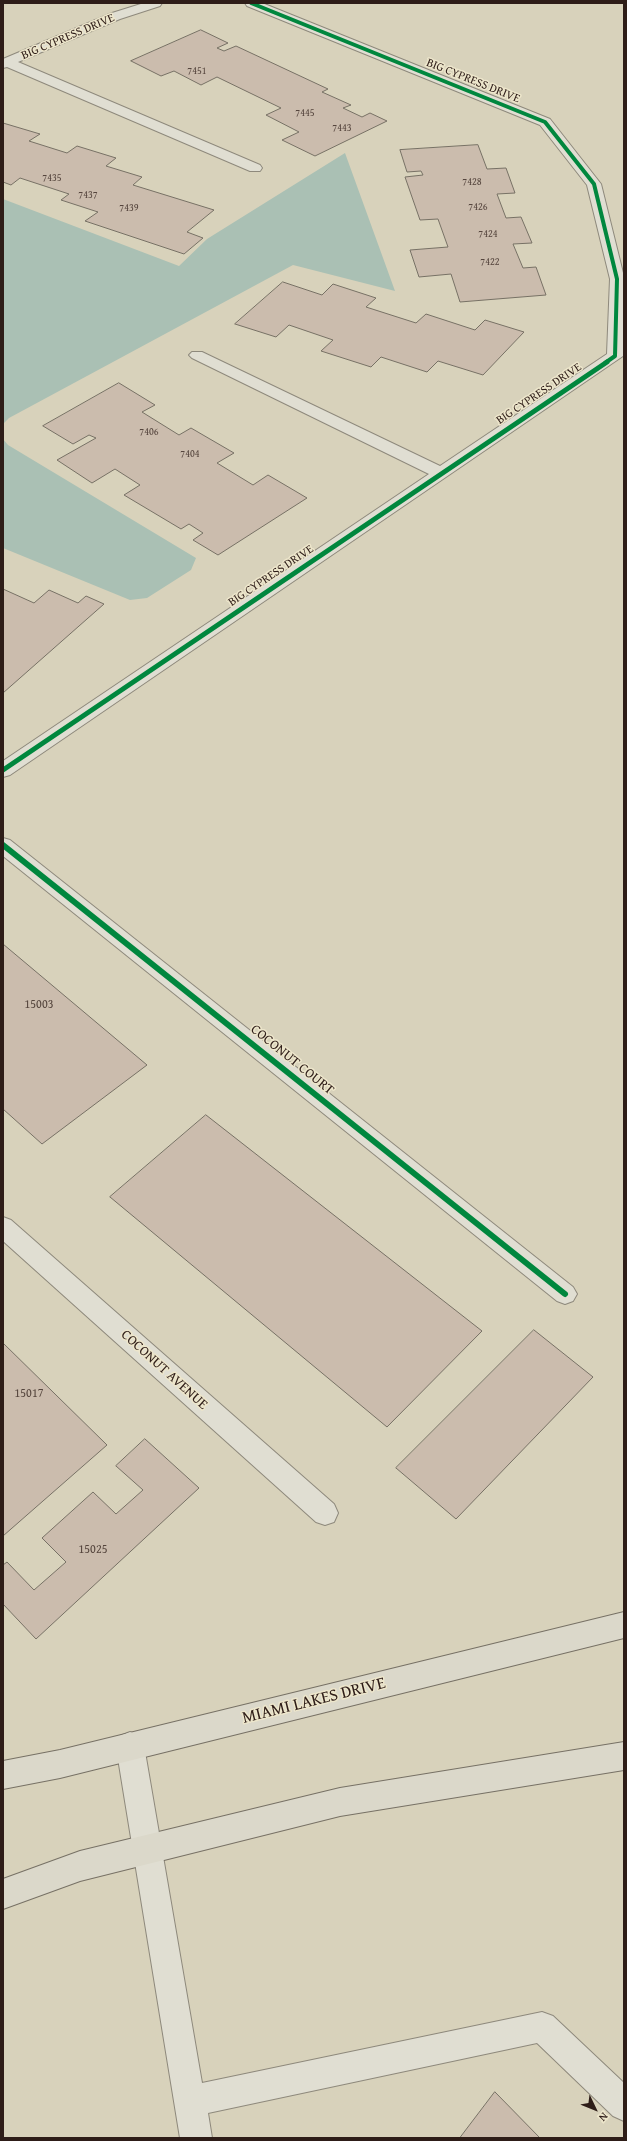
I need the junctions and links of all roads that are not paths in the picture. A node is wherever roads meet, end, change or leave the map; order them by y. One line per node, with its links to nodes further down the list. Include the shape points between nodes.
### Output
1 (156, 3): 3 (street, BIG CYPRESS DRIVE, via 116,16)
2 (251, 3): 6 (street, BIG CYPRESS DRIVE, via 545,122 594,184 617,279 615,356)
3 (4, 63): 4 (street)
4 (256, 168)
5 (197, 355): 6 (street)
6 (441, 473): 7 (street, BIG CYPRESS DRIVE)
7 (3, 770)
8 (3, 846): 10 (street, COCONUT COURT)
9 (3, 1227): 11 (street, COCONUT AVENUE)
10 (566, 1294)
11 (325, 1513)
12 (624, 1625): 13 (main road, MIAMI LAKES DRIVE)
13 (130, 1746): 15 (main road, MIAMI LAKES DRIVE); 16 (street)
14 (624, 1756): 16 (main road, via 340,1802)
15 (3, 1775)
16 (146, 1850): 17 (main road, via 80,1866); 18 (street)
17 (3, 1894)
18 (190, 2101): 19 (street, via 542,2027); 20 (street)
19 (624, 2105)
20 (196, 2138)

